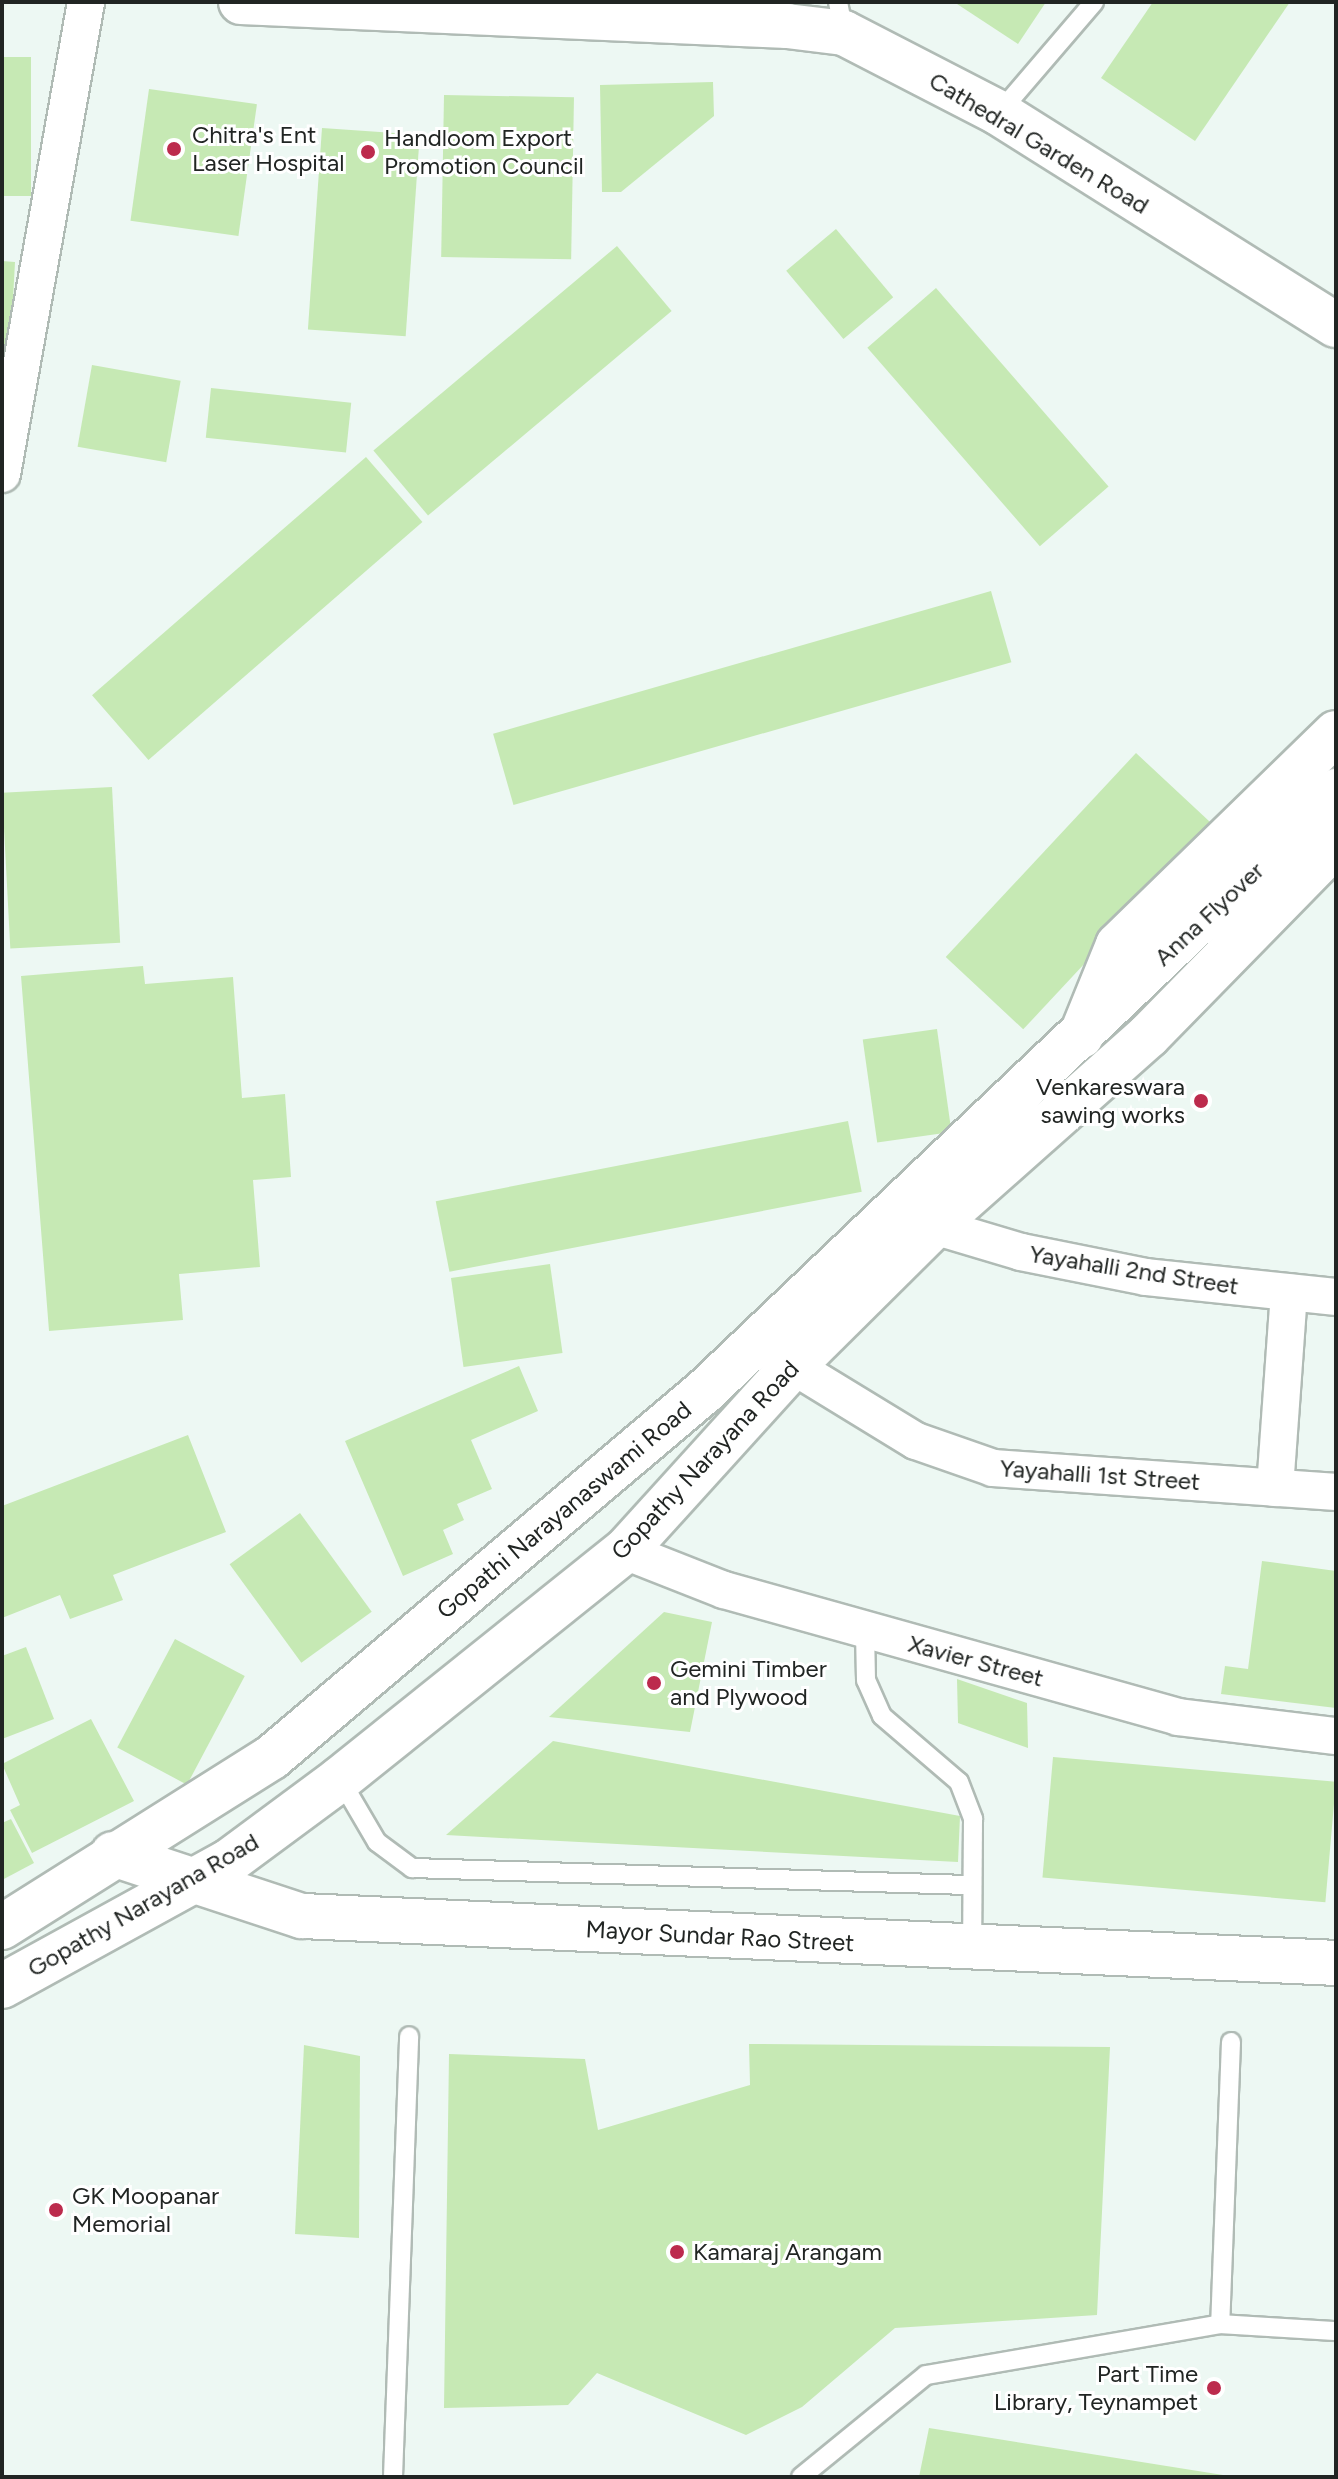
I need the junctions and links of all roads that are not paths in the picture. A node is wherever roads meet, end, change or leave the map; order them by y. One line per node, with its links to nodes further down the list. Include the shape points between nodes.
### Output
1 (86, 2): 7 (street)
2 (241, 2): 4 (main road, Cathedral Garden Road, via 787,26)
3 (1094, 2): 5 (lane)
4 (841, 18): 5 (main road, Cathedral Garden Road)
5 (999, 113): 6 (main road, Cathedral Garden Road)
6 (1336, 325)
7 (2, 474)
8 (1336, 733): 11 (main road, via 1118,945)
9 (1336, 791): 11 (main road, Anna Flyover)
10 (1336, 844): 12 (main road, Gopathy Narayana Road, via 1148,1036)
11 (1081, 1036): 22 (main road, Gopathi Narayanaswami Road, via 693,1402 272,1757)
12 (934, 1226): 13 (street, Yayahalli 2nd Street, via 1021,1252 1146,1277); 15 (main road, Gopathy Narayana Road)
13 (1289, 1293): 14 (street, Yayahalli 2nd Street); 16 (street)
14 (1336, 1297)
15 (793, 1366): 16 (street, Yayahalli 1st Street, via 916,1441 993,1468); 18 (main road, Gopathy Narayana Road)
16 (1275, 1488): 17 (street, Yayahalli 1st Street)
17 (1336, 1492)
18 (625, 1551): 19 (street, Xavier Street, via 724,1590); 21 (main road, Gopathy Narayana Road)
19 (865, 1632): 20 (street, Xavier Street, via 1178,1717); 24 (lane, via 866,1680 882,1716 959,1782 973,1819)
20 (1336, 1736)
21 (340, 1779): 23 (main road, Gopathy Narayana Road); 24 (lane, via 377,1842 412,1868)
22 (113, 1854): 23 (main road, Mayor Sundar Rao Street); 25 (main road, Gopathi Narayanaswami Road)
23 (191, 1883): 26 (main road, Mayor Sundar Rao Street, via 302,1916); 28 (main road, Gopathy Narayana Road)
24 (969, 1885): 26 (lane)
25 (2, 1927)
26 (972, 1947): 27 (main road, Mayor Sundar Rao Street)
27 (1336, 1963)
28 (2, 1986)
29 (409, 2036): 33 (lane)
30 (1231, 2042): 31 (lane)
31 (1220, 2324): 32 (lane); 34 (lane, via 926,2375)
32 (1336, 2331)
33 (393, 2477)
34 (801, 2477)

